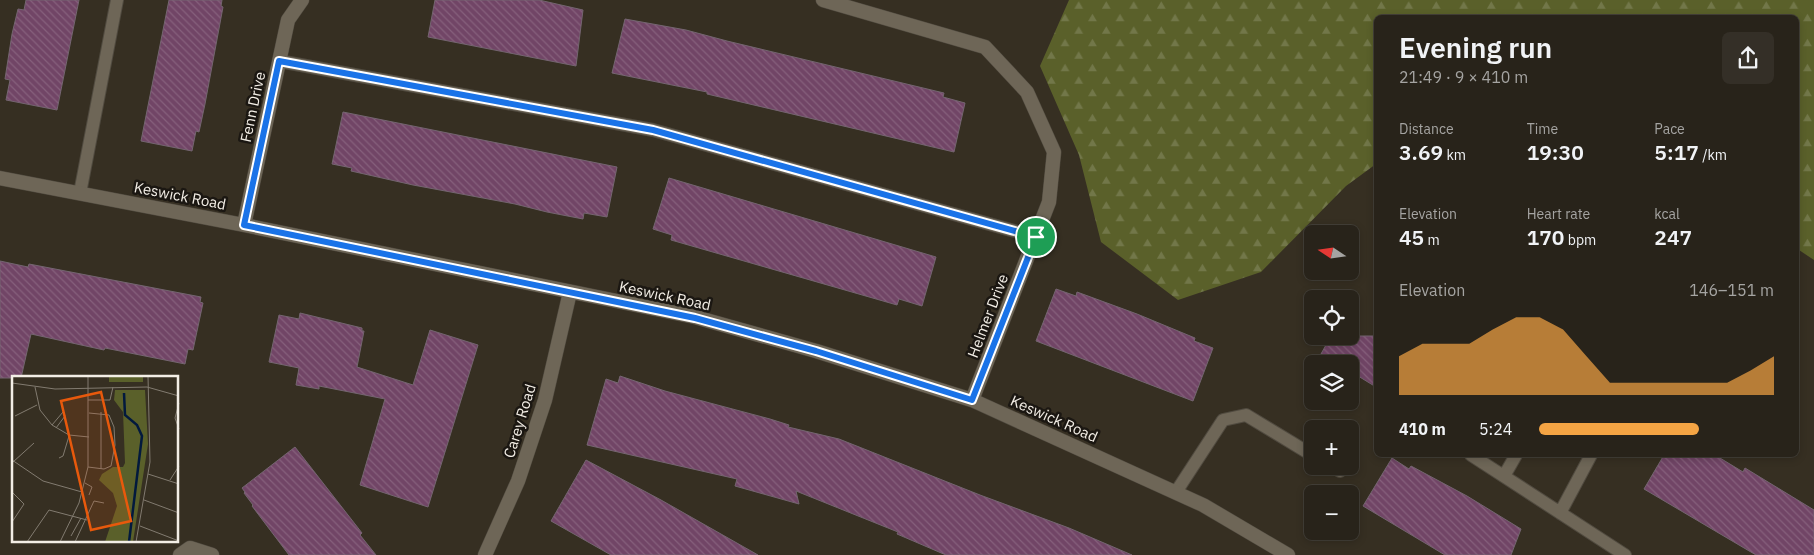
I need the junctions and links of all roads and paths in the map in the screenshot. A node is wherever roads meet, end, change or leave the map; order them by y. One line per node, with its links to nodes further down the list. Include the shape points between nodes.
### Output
1 (117, 0): 6 (lane)
2 (302, 0): 4 (street, Fenn Drive, via 288,20)
3 (823, 0): 8 (street, Helmer Drive, via 984,47 1027,92 1054,152 1049,202)
4 (279, 61): 7 (street, Fenn Drive); 8 (lane, via 653,130)
5 (0, 178): 6 (street, Keswick Road)
6 (80, 193): 7 (street, Keswick Road)
7 (244, 225): 9 (street, Keswick Road)
8 (1036, 237): 10 (street, Helmer Drive)
9 (570, 292): 10 (street, Keswick Road, via 704,320); 21 (street, Carey Road, via 545,400 518,482)
10 (972, 400): 16 (street, Keswick Road)
11 (1304, 449): 16 (lane, via 1246,415 1223,420)
12 (1474, 457): 15 (lane)
13 (1515, 457): 15 (lane)
14 (1591, 457): 17 (lane)
15 (1504, 476): 17 (lane)
16 (1176, 492): 18 (street, Keswick Road)
17 (1560, 513): 22 (lane)
18 (1286, 554)
19 (180, 555): 20 (street, via 190,548)
20 (212, 555)
21 (486, 555)
22 (1625, 555)

